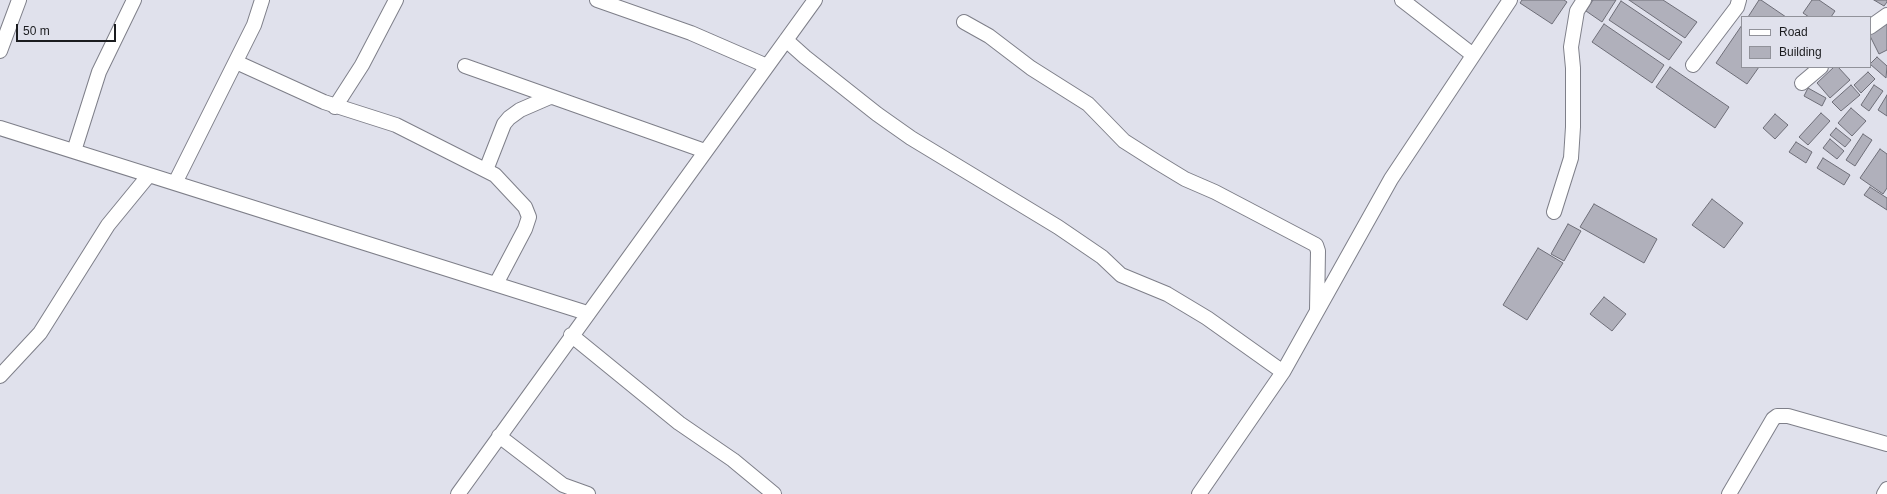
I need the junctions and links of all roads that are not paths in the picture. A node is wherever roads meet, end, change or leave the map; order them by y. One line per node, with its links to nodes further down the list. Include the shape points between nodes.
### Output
1 (19, 0): 15 (street)
2 (134, 0): 27 (street, via 99,72)
3 (262, 0): 17 (street, via 254,25)
4 (396, 0): 24 (street, via 355,77)
5 (597, 0): 19 (street, via 691,33)
6 (815, 0): 14 (street)
7 (1402, 0): 16 (street)
8 (1510, 0): 16 (street)
9 (1584, 0): 31 (street, via 1577,11 1571,47 1571,158)
10 (1739, 0): 20 (street, via 1737,7)
11 (1887, 15): 13 (street)
12 (964, 22): 33 (street, via 989,36 1031,68 1088,104 1124,141 1157,162 1316,246)
13 (1871, 26)
14 (786, 40): 19 (street); 36 (street, via 911,138 1058,227 1102,258 1121,275 1167,294 1207,318)
15 (0, 51)
16 (1473, 55): 33 (street, via 1391,179)
17 (236, 62): 24 (street); 30 (street)
18 (465, 66): 23 (street)
19 (767, 66): 26 (street)
20 (1694, 66)
21 (1820, 68): 22 (street)
22 (1802, 83)
23 (550, 97): 26 (street); 28 (street, via 520,110 509,118 504,124)
24 (335, 107): 28 (street, via 396,125)
25 (0, 128): 27 (street)
26 (705, 150): 34 (street)
27 (74, 151): 29 (street)
28 (486, 170): 32 (street, via 500,180 525,207 529,217 525,230)
29 (150, 175): 30 (street); 37 (street, via 108,225 40,333)
30 (175, 183): 32 (street)
31 (1554, 212)
32 (496, 284): 34 (street)
33 (1317, 312): 36 (street)
34 (588, 313): 35 (street)
35 (571, 335): 38 (street); 43 (street, via 679,423 733,460)
36 (1283, 372): 44 (street)
37 (0, 376)
38 (499, 436): 41 (street); 42 (street, via 563,485)
39 (1887, 444): 45 (street, via 1788,416 1777,416 1772,420)
40 (1887, 489): 46 (street)
41 (458, 494)
42 (588, 494)
43 (774, 494)
44 (1199, 494)
45 (1729, 494)
46 (1884, 494)

